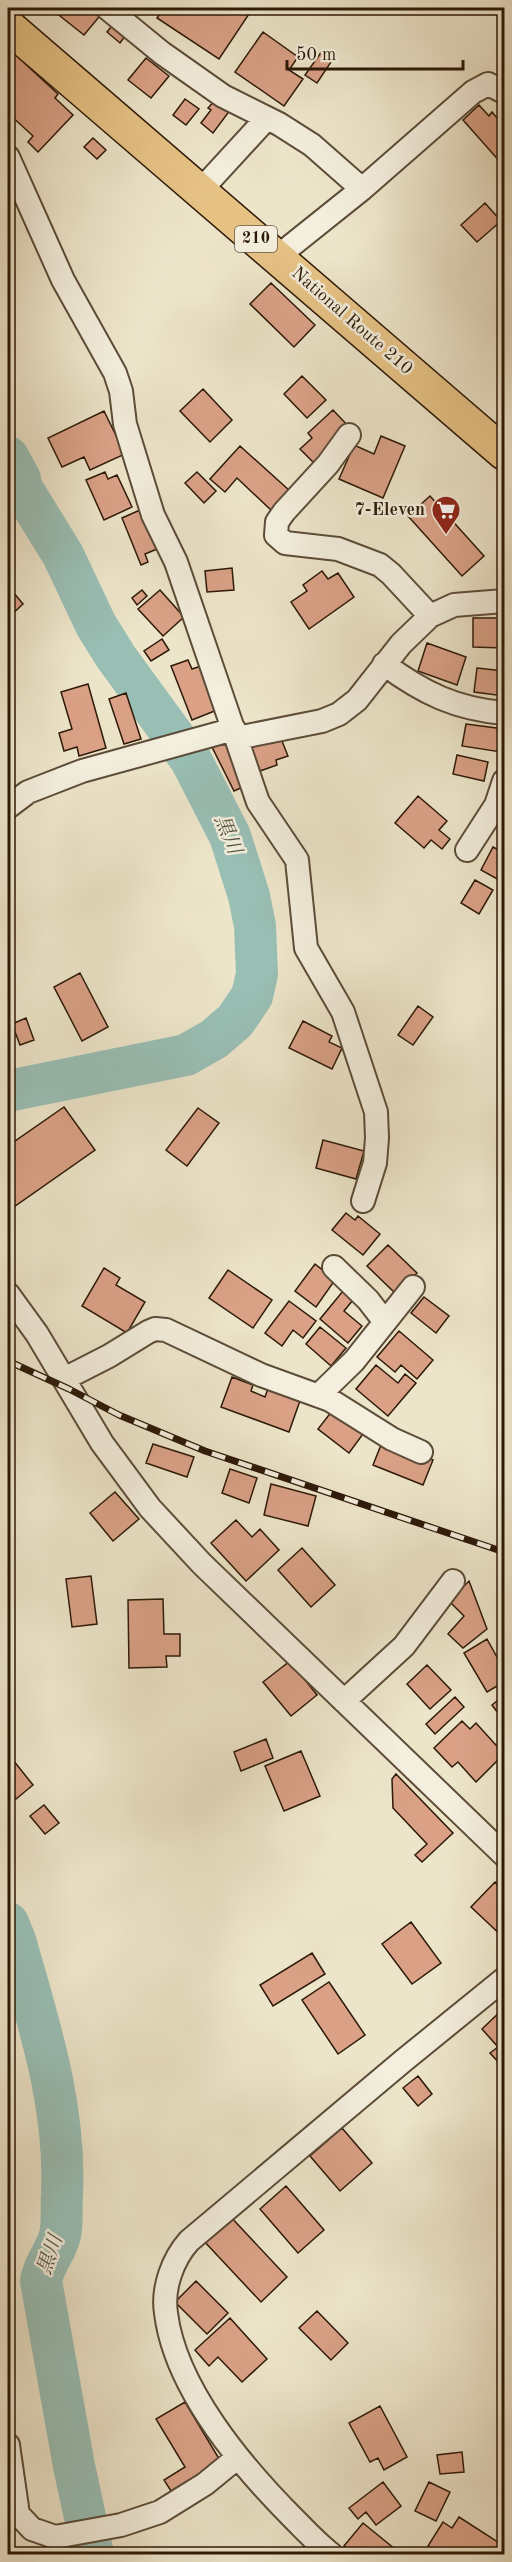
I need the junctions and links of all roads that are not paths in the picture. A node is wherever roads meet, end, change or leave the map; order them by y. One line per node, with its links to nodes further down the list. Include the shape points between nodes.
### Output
1 (107, 8): 4 (street, via 200,80)
2 (8, 26): 7 (highway, National Route 210 / 210)
3 (504, 92): 6 (street, via 492,85 479,88)
4 (267, 118): 6 (street, via 312,145); 7 (street)
5 (8, 157): 15 (street, via 63,280 115,374 125,424 153,515 176,562)
6 (362, 189): 8 (street)
7 (200, 191): 8 (highway, National Route 210 / 210)
8 (277, 257): 10 (highway, National Route 210 / 210)
9 (348, 435): 12 (street, via 332,459 284,512 277,522 276,535 285,543 348,552 380,565)
10 (504, 453)
11 (504, 601): 12 (street, via 454,605)
12 (430, 616): 13 (street)
13 (384, 664): 14 (street, via 424,692 470,708); 15 (street, via 357,700 339,714 322,721)
14 (504, 713)
15 (233, 733): 17 (street, via 82,771 40,786); 19 (street, via 261,809 297,860 306,948 343,1012 373,1099 376,1150)
16 (504, 781): 18 (street, via 496,805)
17 (8, 807)
18 (467, 850)
19 (363, 1201)
20 (334, 1267): 23 (street)
21 (413, 1287): 23 (street)
22 (8, 1294): 24 (street)
23 (385, 1322): 25 (street)
24 (64, 1379): 25 (street, via 160,1329 261,1375); 28 (street, via 102,1443 150,1508 202,1564)
25 (319, 1395): 26 (street)
26 (421, 1452)
27 (453, 1581): 28 (street, via 404,1646)
28 (344, 1701): 29 (street)
29 (504, 1855)
30 (504, 1979): 32 (street, via 181,2250 166,2290 165,2311 172,2342 207,2413)
31 (8, 2445): 32 (street, via 18,2514 32,2529 55,2537 121,2525 160,2512)
32 (238, 2457): 33 (street)
33 (331, 2554)

